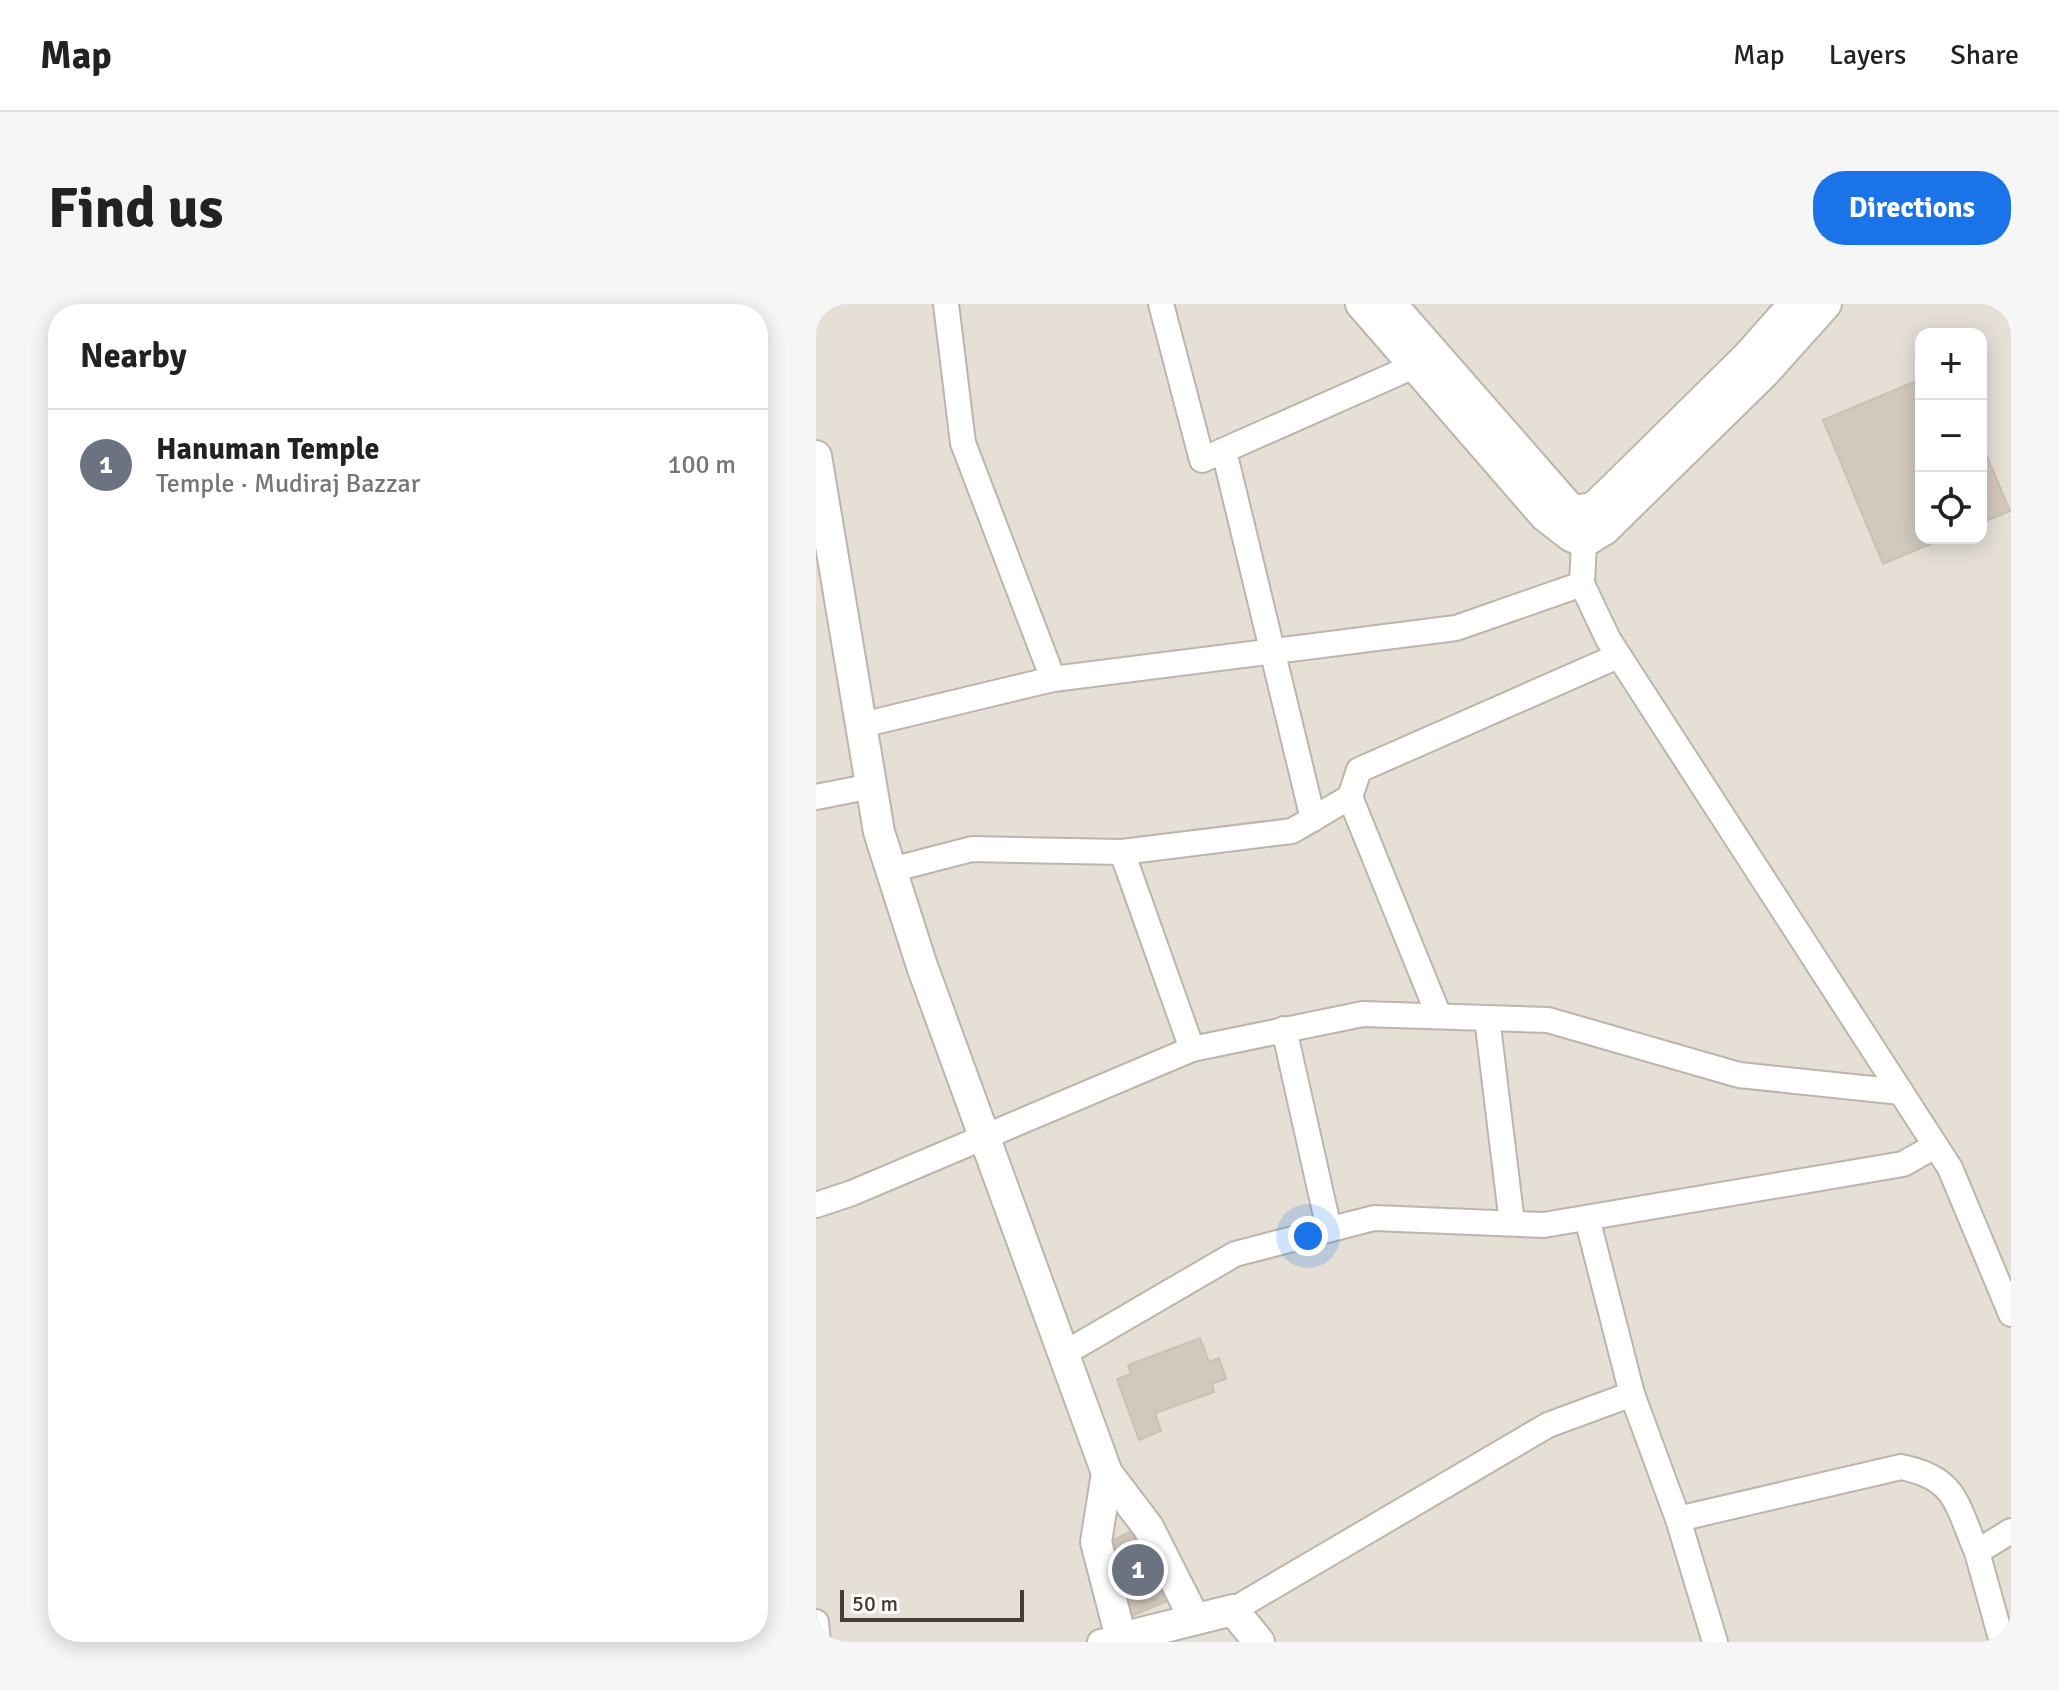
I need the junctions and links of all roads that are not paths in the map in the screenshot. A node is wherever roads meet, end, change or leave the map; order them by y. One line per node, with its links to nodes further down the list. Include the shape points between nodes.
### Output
1 (946, 304): 14 (street, via 963,443)
2 (1161, 304): 8 (street, via 1202,460)
3 (1361, 304): 7 (street)
4 (1391, 304): 10 (street)
5 (1794, 304): 10 (street)
6 (1826, 304): 10 (street, via 1765,372)
7 (1414, 366): 8 (street); 10 (street, via 1545,516)
8 (1224, 451): 12 (street)
9 (816, 456): 15 (street)
10 (1585, 525): 11 (street)
11 (1582, 584): 12 (street, via 1456,628); 13 (street)
12 (1274, 651): 14 (street); 19 (street)
13 (1618, 656): 18 (street, via 1359,770); 26 (street)
14 (1053, 679): 15 (street)
15 (862, 725): 16 (street)
16 (872, 786): 17 (street); 21 (street)
17 (816, 797)
18 (1350, 797): 19 (street); 22 (street)
19 (1313, 819): 20 (street, via 1292,831)
20 (1122, 852): 21 (street, via 972,849); 25 (street)
21 (891, 870): 27 (street)
22 (1439, 1016): 23 (street); 24 (street, via 1363,1014)
23 (1487, 1018): 26 (street, via 1548,1020 1739,1075); 31 (street)
24 (1284, 1029): 25 (street); 32 (street)
25 (1192, 1049): 27 (street)
26 (1901, 1092): 28 (street)
27 (984, 1136): 29 (street); 34 (street)
28 (1935, 1146): 30 (street, via 1903,1164); 33 (street, via 1950,1168)
29 (816, 1205)
30 (1587, 1218): 31 (street, via 1544,1225); 35 (street)
31 (1512, 1223): 32 (street, via 1374,1218)
32 (1329, 1229): 34 (street, via 1235,1254)
33 (2011, 1314)
34 (1065, 1353): 36 (street)
35 (1632, 1394): 37 (street); 40 (street, via 1548,1425)
36 (1107, 1473): 41 (street, via 1148,1527); 43 (street, via 1096,1542)
37 (1678, 1519): 39 (street, via 1901,1467 1935,1475 1949,1488); 46 (street)
38 (2011, 1531): 39 (street)
39 (1977, 1552): 47 (street)
40 (1233, 1610): 41 (street); 45 (street)
41 (1194, 1618): 43 (street)
42 (816, 1622): 44 (street)
43 (1114, 1641)
44 (817, 1642)
45 (1259, 1642)
46 (1715, 1642)
47 (2002, 1642)

